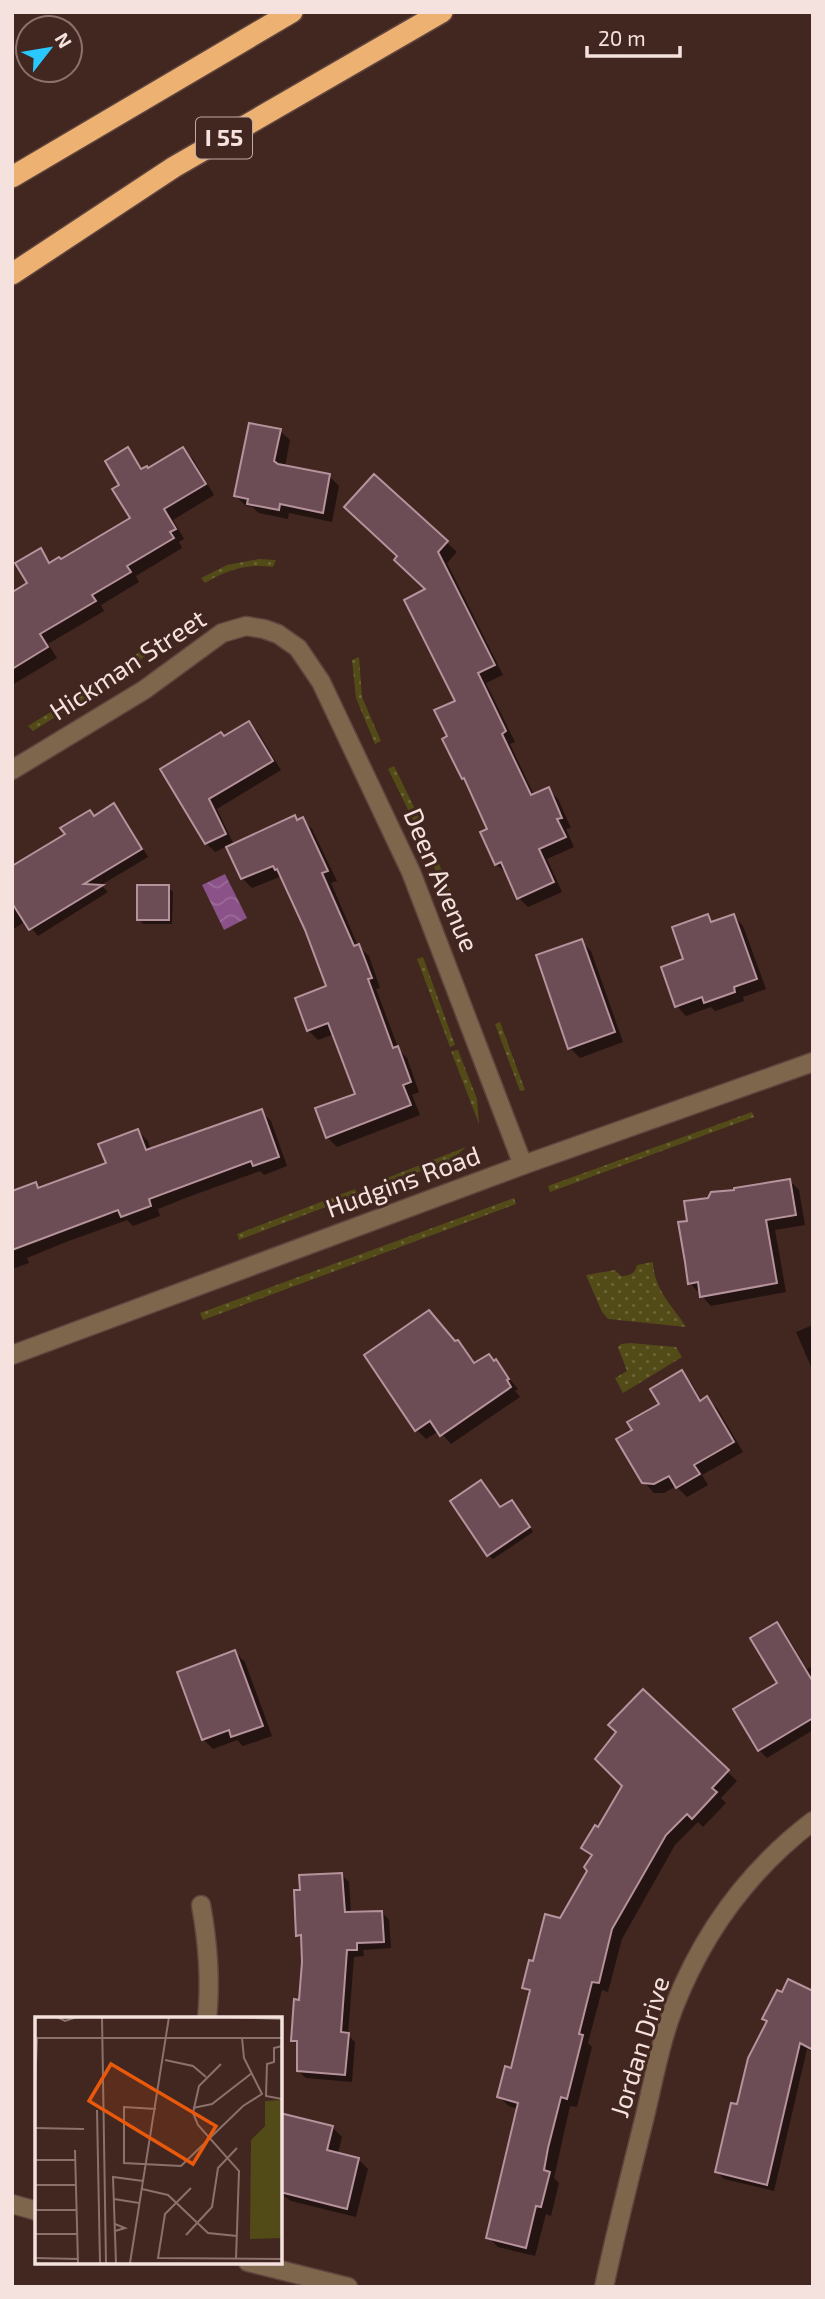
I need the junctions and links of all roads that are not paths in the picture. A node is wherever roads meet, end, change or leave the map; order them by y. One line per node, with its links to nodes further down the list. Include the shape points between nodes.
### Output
1 (292, 12): 3 (highway)
2 (442, 12): 4 (highway, I 55, via 174,167)
3 (12, 177)
4 (12, 274)
5 (278, 634): 6 (street, Hickman Street, via 246,626 222,633 144,690); 8 (street, Deen Avenue, via 311,664 382,807 441,947)
6 (12, 770)
7 (813, 1062): 8 (street, Hudgins Road)
8 (523, 1165): 9 (street, Hudgins Road)
9 (12, 1355)
10 (813, 1821): 17 (street, Jordan Drive, via 740,1891 702,1948 674,2007)
11 (201, 1905): 12 (street, via 208,1946)
12 (206, 2017)
13 (12, 2204): 14 (street)
14 (35, 2210)
15 (256, 2264): 16 (street)
16 (348, 2287)
17 (604, 2287)

